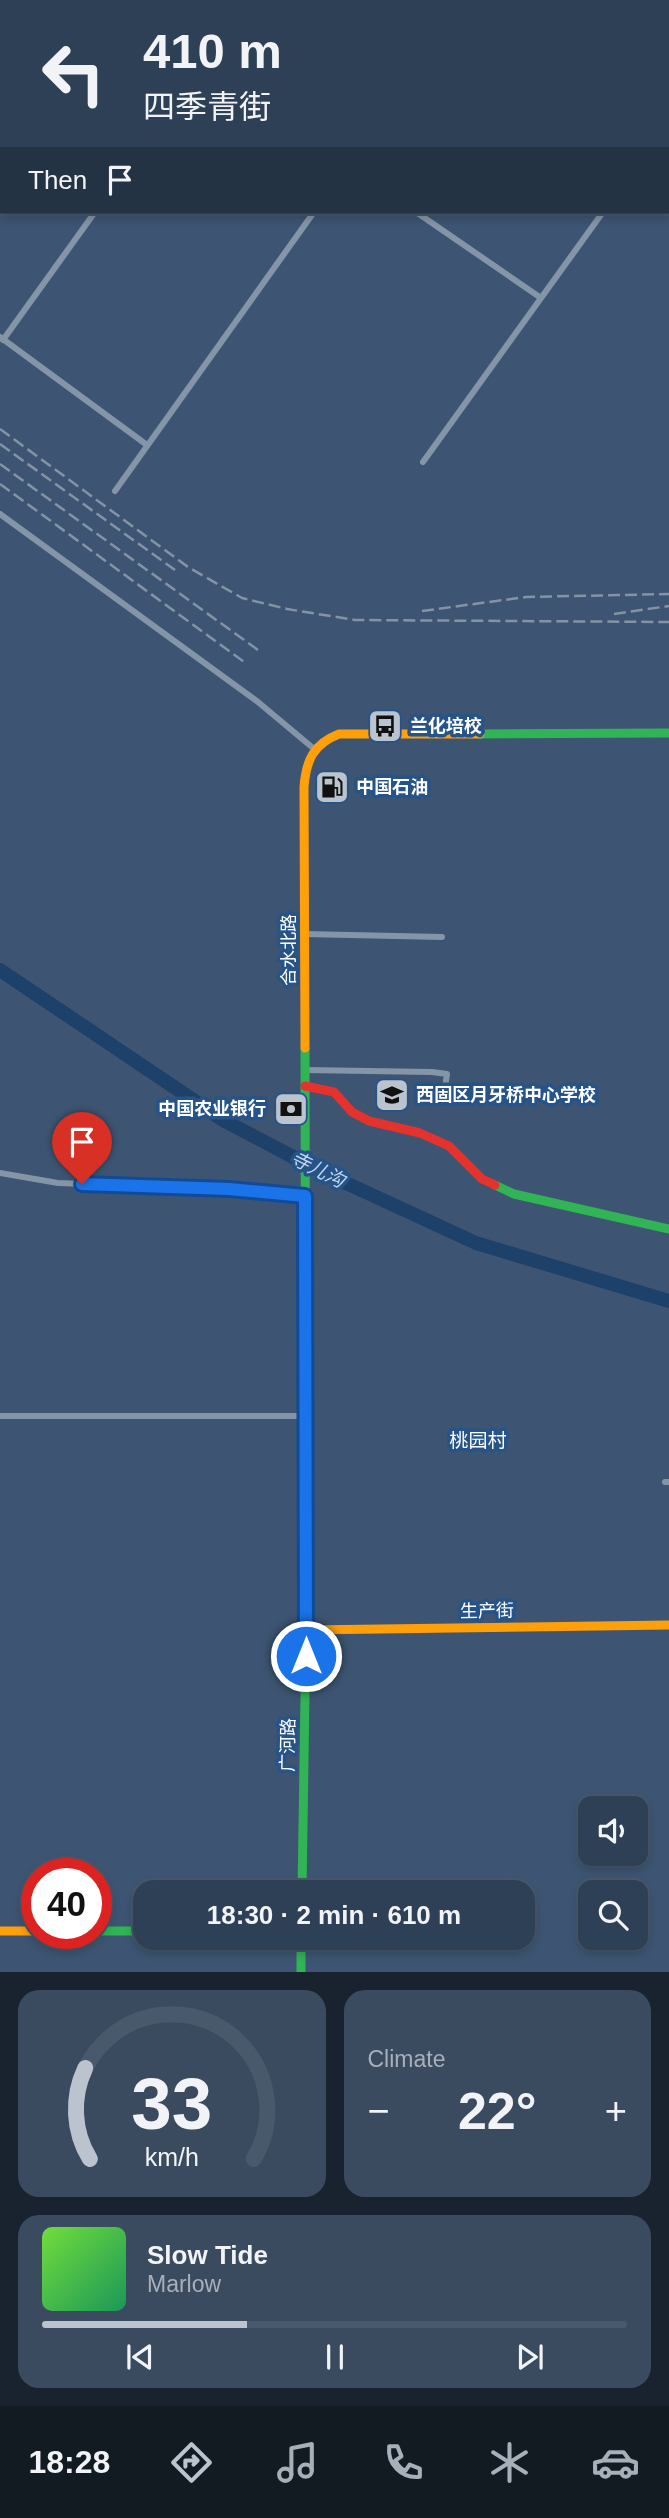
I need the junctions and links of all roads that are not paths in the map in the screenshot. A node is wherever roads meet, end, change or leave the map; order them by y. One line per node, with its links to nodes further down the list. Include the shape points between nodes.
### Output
1 (94, 214): 6 (street)
2 (313, 214): 7 (street)
3 (419, 214): 5 (street)
4 (602, 214): 5 (street)
5 (541, 299): 8 (street)
6 (2, 339): 7 (street)
7 (147, 445): 9 (street)
8 (423, 462)
9 (115, 491)
10 (0, 514): 12 (street, via 258,702)
11 (669, 733): 12 (street, via 339,734)
12 (313, 748): 13 (street, 合水北路, via 304,787)
13 (304, 934): 14 (street); 15 (street, 合水北路)
14 (442, 937)
15 (305, 1070): 16 (street, 合水北路); 17 (street, via 447,1074)
16 (305, 1086): 19 (street, 合水北路); 21 (street, via 334,1092 352,1112 369,1121 420,1133 449,1146 482,1179 514,1194)
17 (443, 1101)
18 (0, 1173): 20 (street, via 58,1183)
19 (305, 1179): 20 (street, 广河路)
20 (305, 1196): 23 (street, 广河路)
21 (669, 1229)
22 (0, 1416): 23 (street)
23 (305, 1416): 25 (street, 广河路)
24 (669, 1625): 25 (street, 生产街)
25 (306, 1630): 26 (street, 广河路)
26 (302, 1880)
27 (0, 1931): 28 (street)
28 (21, 1931)
29 (112, 1931): 30 (street)
30 (133, 1931)
31 (301, 1950): 32 (street)
32 (301, 1972)

